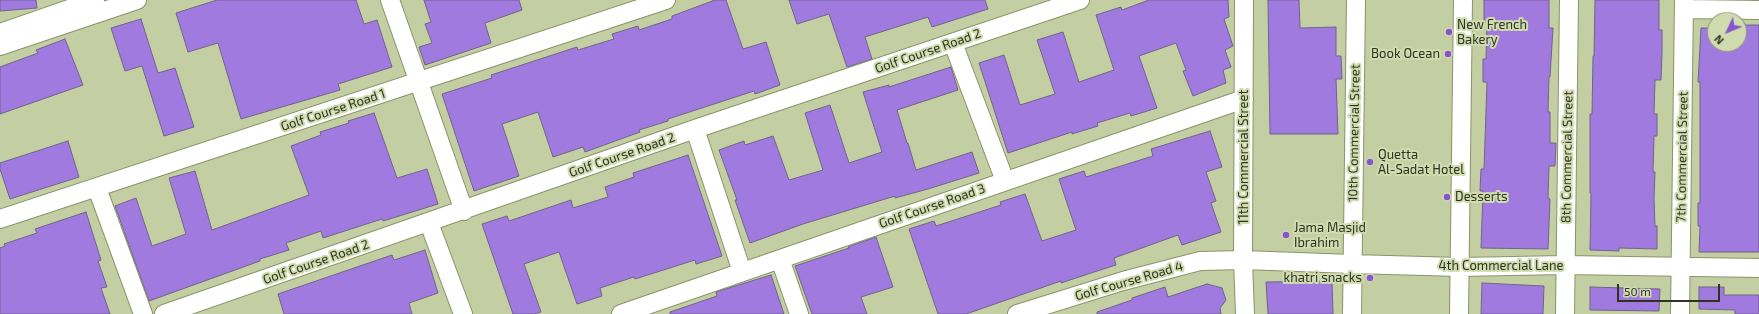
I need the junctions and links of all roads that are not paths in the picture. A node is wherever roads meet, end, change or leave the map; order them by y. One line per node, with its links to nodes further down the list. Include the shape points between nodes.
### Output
1 (95, 0): 13 (street)
2 (390, 0): 16 (street)
3 (666, 0): 16 (street, Golf Course Road 1)
4 (1080, 0): 14 (street, Golf Course Road 2)
5 (1244, 0): 17 (street, 11th Commercial Street)
6 (1356, 0): 26 (street, 10th Commercial Street)
7 (1463, 0): 28 (street)
8 (1568, 0): 27 (street, 8th Commercial Street)
9 (132, 1): 10 (street)
10 (111, 4): 15 (street)
11 (1684, 5): 12 (street); 29 (street, 7th Commercial Street)
12 (1759, 10)
13 (0, 33)
14 (953, 43): 18 (street, Golf Course Road 2); 19 (street)
15 (0, 46)
16 (419, 82): 20 (street, Golf Course Road 1); 21 (street)
17 (1244, 99): 19 (street, Golf Course Road 3); 25 (street, 11th Commercial Street)
18 (695, 130): 21 (street, Golf Course Road 2); 31 (street)
19 (1005, 181): 24 (street, Golf Course Road 3)
20 (97, 188): 22 (street, Golf Course Road 1); 32 (street)
21 (464, 211): 23 (street, Golf Course Road 2)
22 (0, 219)
23 (429, 223): 33 (street, Golf Course Road 2); 34 (street)
24 (780, 259): 31 (street, Golf Course Road 3); 36 (street)
25 (1243, 260): 26 (street, 4th Commercial Lane); 37 (street, Golf Course Road 4, via 1200,261 1123,281); 38 (street, 11th Commercial Street)
26 (1352, 264): 28 (street, 4th Commercial Lane); 39 (street, 10th Commercial Street)
27 (1565, 265): 28 (street, 4th Commercial Lane); 29 (street, 4th Commercial Lane); 41 (street, 8th Commercial Street)
28 (1460, 267): 40 (street)
29 (1681, 268): 30 (street, 4th Commercial Lane); 42 (street, 7th Commercial Street)
30 (1759, 268)
31 (742, 272): 35 (street, Golf Course Road 3)
32 (143, 314)
33 (164, 314)
34 (464, 314)
35 (621, 314)
36 (799, 314)
37 (1018, 314)
38 (1244, 314)
39 (1352, 314)
40 (1459, 314)
41 (1565, 314)
42 (1680, 314)

